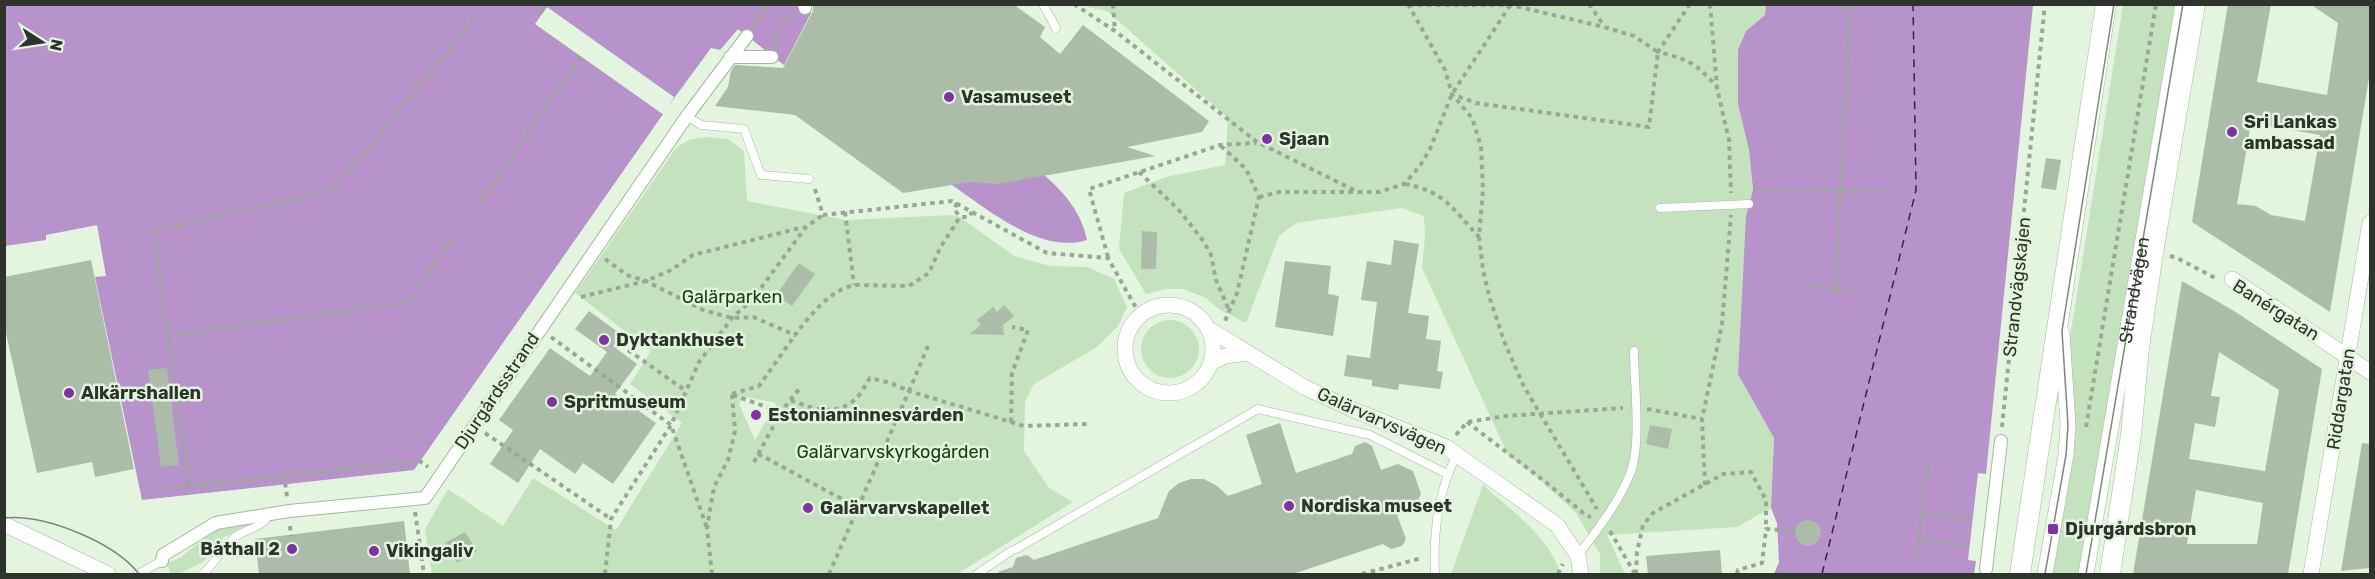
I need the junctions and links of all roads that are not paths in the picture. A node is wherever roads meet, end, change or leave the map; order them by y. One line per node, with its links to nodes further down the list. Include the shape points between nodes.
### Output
1 (1043, 4): 6 (lane)
2 (2106, 4): 36 (street)
3 (2114, 4): 37 (street, via 2062,331 2066,455)
4 (2183, 4): 38 (street, Strandvägen)
5 (2195, 4): 39 (street, Strandvägen, via 2152,253)
6 (1056, 28)
7 (747, 36): 8 (street, Djurgårdsstrand)
8 (730, 57): 9 (street); 10 (street, Djurgårdsstrand)
9 (772, 57)
10 (687, 116): 11 (lane, via 701,125 744,129 761,175); 25 (street, Djurgårdsstrand, via 425,498)
11 (809, 179)
12 (1749, 204): 13 (lane)
13 (1660, 208)
14 (2370, 223): 19 (street, Riddargatan)
15 (2232, 279): 19 (street, Banérgatan)
16 (1214, 332): 18 (street, Galärvarvsvägen); 20 (street); 20 (street, Galärvarvsvägen, via 1180,305 1159,306 1140,315 1126,339 1125,354 1137,380 1164,393 1192,386)
17 (1634, 351): 27 (lane, via 1635,452 1630,474)
18 (1247, 353): 20 (street); 23 (street, Galärvarvsvägen, via 1304,387)
19 (2348, 357): 21 (street, Banérgatan); 40 (street, Riddargatan)
20 (1211, 363)
21 (2370, 372)
22 (2001, 441): 29 (street)
23 (1451, 451): 24 (lane); 27 (street, Galärvarvsvägen, via 1557,525)
24 (1447, 474): 33 (lane, via 1370,435 1258,409); 34 (lane, via 1434,555)
25 (270, 513): 28 (street, via 216,523 163,555); 32 (lane, via 265,523 237,536)
26 (4, 524): 30 (street)
27 (1578, 556): 35 (street, Galärvarvsvägen)
28 (162, 561): 31 (lane)
29 (1986, 569)
30 (108, 574)
31 (138, 574)
32 (203, 574)
33 (977, 574)
34 (1435, 574)
35 (1581, 574)
36 (2020, 574)
37 (2045, 574)
38 (2086, 574)
39 (2110, 574)
40 (2311, 574)

